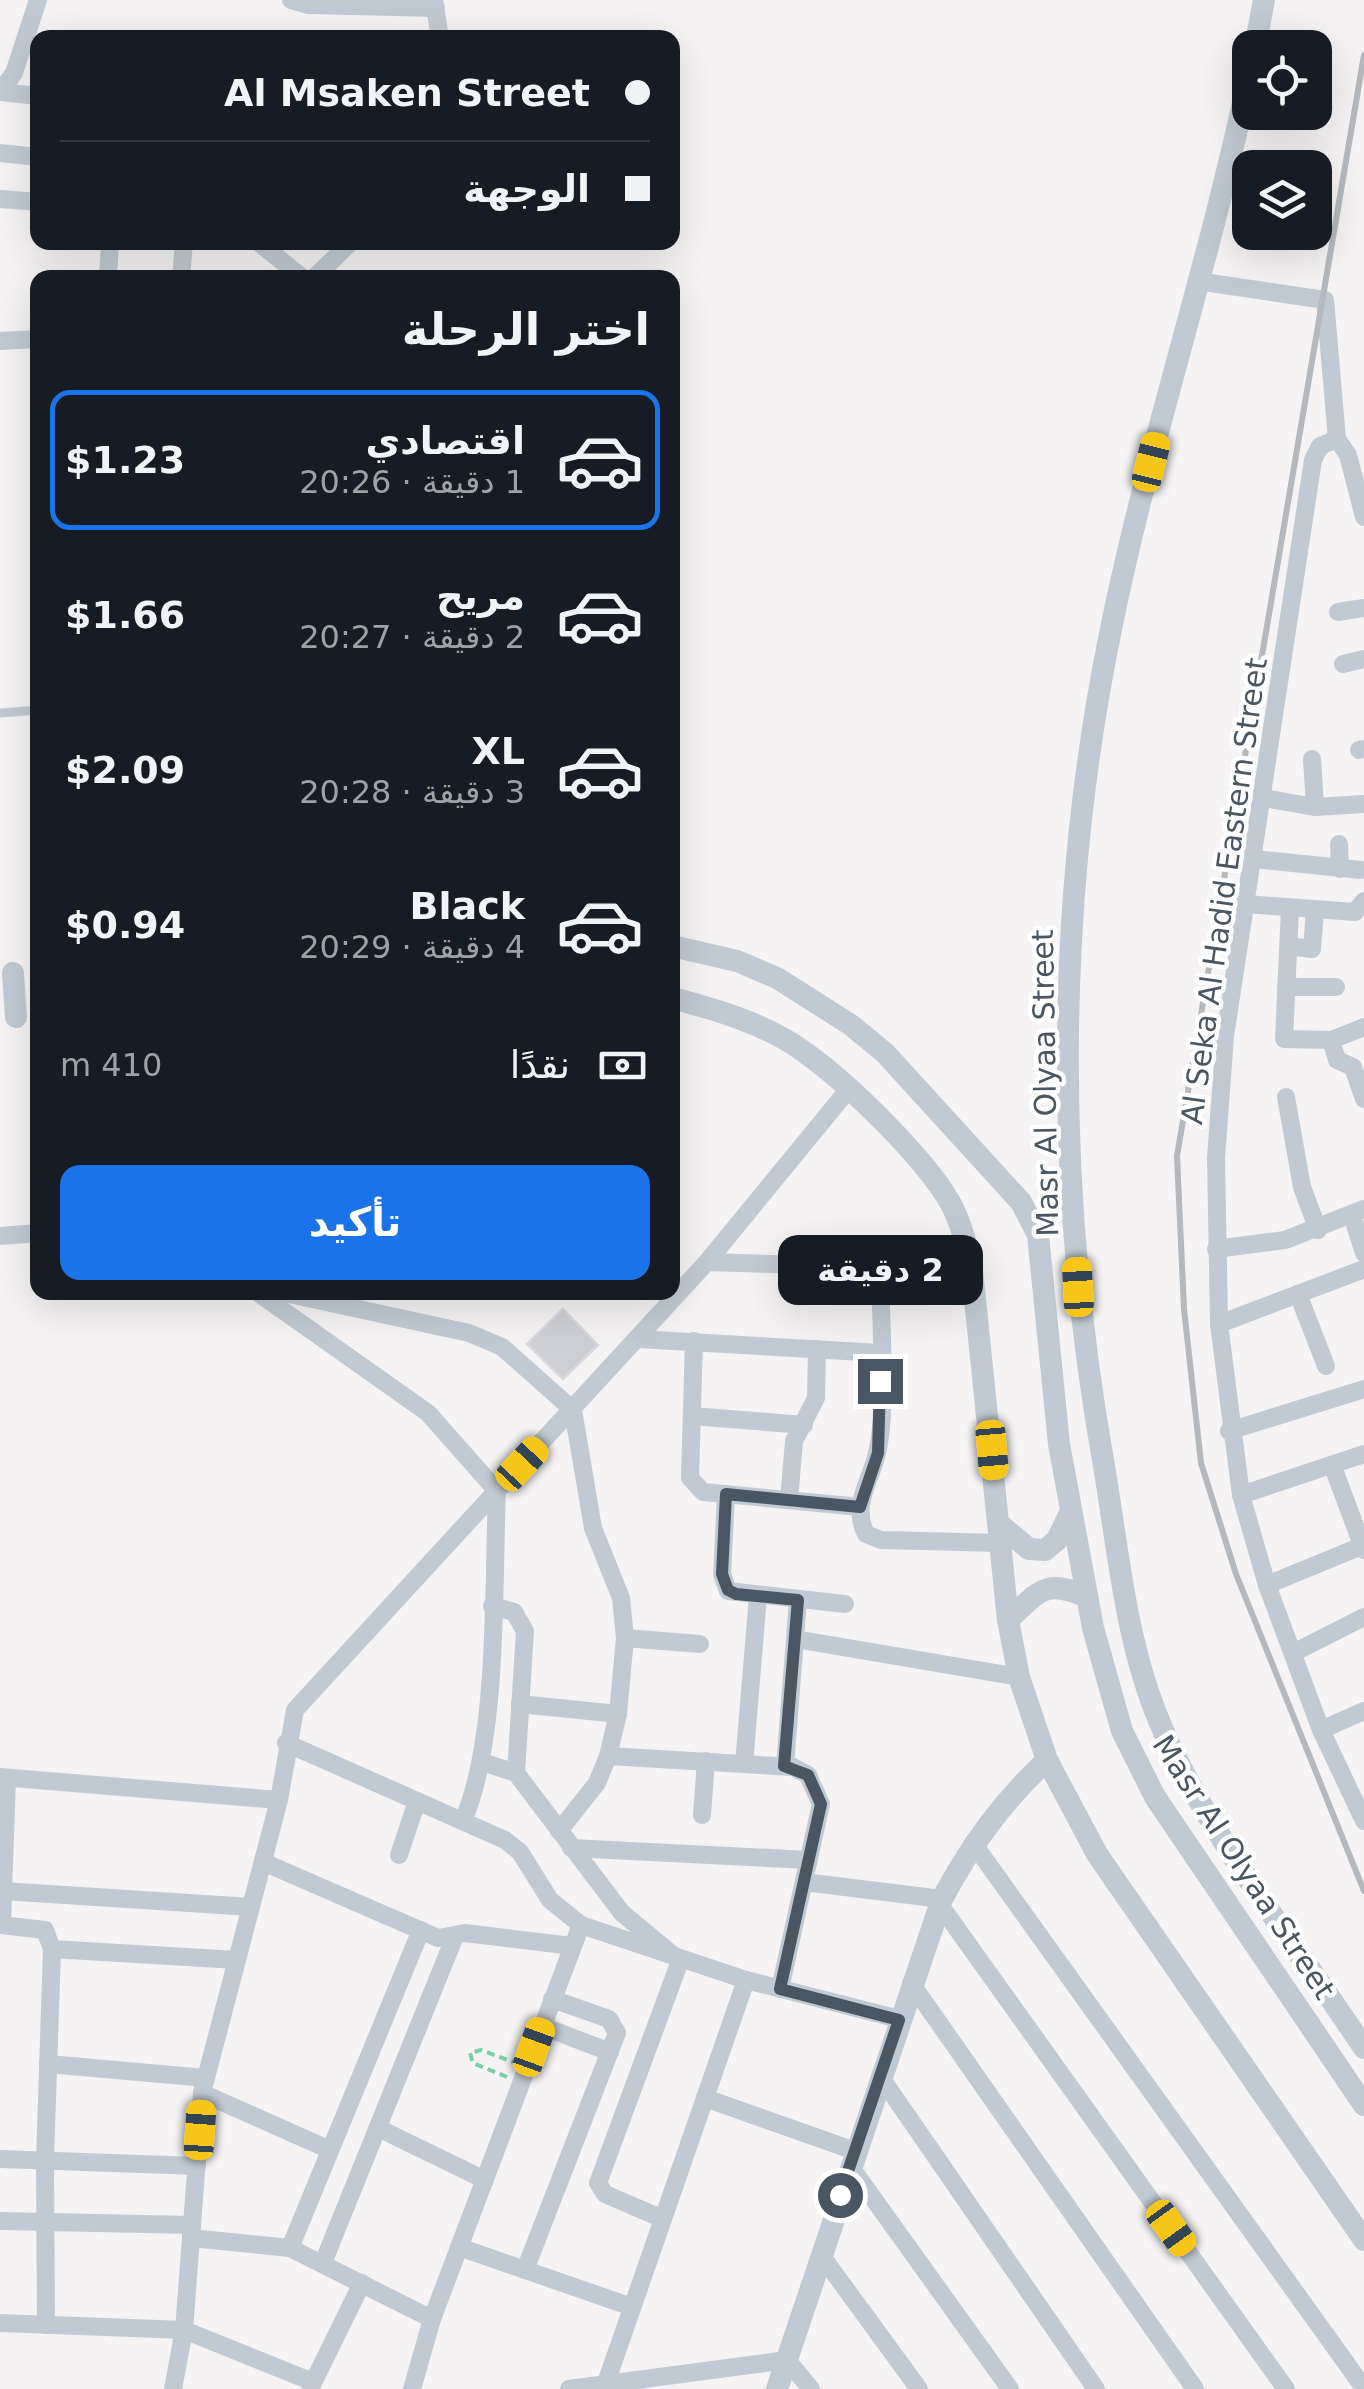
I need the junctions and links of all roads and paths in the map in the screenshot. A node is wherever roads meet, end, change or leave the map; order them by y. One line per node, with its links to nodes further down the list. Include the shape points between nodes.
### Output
1 (38, 0): 5 (street)
2 (291, 0): 4 (street)
3 (1264, 0): 7 (street)
4 (435, 4): 6 (street)
5 (34, 30)
6 (439, 30)
7 (1258, 30)
8 (30, 43): 9 (street)
9 (7, 73): 10 (street)
10 (0, 92): 11 (street)
11 (30, 95)
12 (1235, 130): 21 (street, Masr Al Olyaa Street)
13 (0, 153): 14 (street)
14 (30, 156)
15 (0, 199): 16 (street)
16 (30, 201)
17 (268, 250): 19 (street)
18 (343, 250): 20 (street)
19 (293, 270)
20 (322, 270)
21 (1197, 282): 24 (street, via 1324,300); 58 (street, Masr Al Olyaa Street, via 1124,571 1088,760 1069,1022)
22 (30, 340): 23 (street)
23 (0, 342)
24 (1338, 439): 25 (street); 33 (street, Al Seka Al Hadid Eastern Street, via 1320,446 1313,460)
25 (1364, 517)
26 (1364, 608): 27 (street)
27 (1338, 612)
28 (1364, 659): 29 (street)
29 (1343, 664)
30 (30, 711): 31 (lane)
31 (0, 713)
32 (1312, 759): 35 (street)
33 (1264, 798): 35 (street); 37 (street, Al Seka Al Hadid Eastern Street)
34 (1364, 804): 35 (street)
35 (1316, 807)
36 (1340, 844): 38 (street)
37 (1254, 860): 38 (street); 40 (street, Al Seka Al Hadid Eastern Street)
38 (1340, 869): 39 (street)
39 (1361, 870)
40 (1246, 904): 42 (street); 62 (street, Al Seka Al Hadid Eastern Street, via 1222,1066)
41 (1364, 904): 43 (street, via 1355,912)
42 (1290, 908): 43 (street); 44 (street)
43 (1315, 910): 44 (street, via 1312,949)
44 (1290, 946): 47 (street)
45 (680, 948): 60 (street, via 777,978 885,1052 998,1173)
46 (7, 974): 50 (street)
47 (1286, 987): 48 (street); 52 (street, via 1286,1041)
48 (1336, 987)
49 (680, 1000): 53 (street, via 776,1036)
50 (18, 1017)
51 (1364, 1028): 52 (street)
52 (1331, 1040): 55 (street, via 1335,1058 1353,1067)
53 (848, 1090): 64 (street); 67 (street, via 935,1179 962,1227)
54 (1286, 1096): 57 (street, via 1295,1157)
55 (1364, 1099)
56 (1358, 1212): 57 (street); 63 (street)
57 (1318, 1230): 62 (street)
58 (1076, 1233): 60 (street); 110 (street, Masr Al Olyaa Street, via 1091,1396 1134,1636)
59 (30, 1234): 61 (street)
60 (1038, 1235): 91 (street, Masr Al Olyaa Street, via 1049,1375)
61 (0, 1236)
62 (1216, 1248): 73 (street, Al Seka Al Hadid Eastern Street)
63 (1364, 1253)
64 (707, 1262): 65 (street); 68 (street)
65 (880, 1267): 67 (street); 77 (street)
66 (1364, 1269): 69 (street)
67 (972, 1270): 92 (street)
68 (680, 1292)
69 (1298, 1294): 73 (street); 78 (street)
70 (268, 1300): 86 (street, via 428,1412)
71 (317, 1300): 80 (street, via 469,1333 502,1347)
72 (672, 1300): 74 (street)
73 (1219, 1324): 83 (street, Al Seka Al Hadid Eastern Street)
74 (637, 1339): 75 (street); 80 (street)
75 (694, 1341): 76 (street); 81 (street)
76 (818, 1348): 77 (street); 82 (street, via 814,1408)
77 (880, 1353): 90 (street, via 880,1437)
78 (1326, 1366)
79 (1364, 1389): 83 (street)
80 (573, 1410): 86 (street); 102 (street, via 593,1528 621,1598)
81 (692, 1416): 82 (street); 87 (street, via 690,1478 704,1492)
82 (804, 1425): 89 (street, via 792,1450)
83 (1229, 1431): 88 (street, Al Seka Al Hadid Eastern Street)
84 (1364, 1454): 85 (street)
85 (1333, 1467): 88 (street); 93 (street)
86 (497, 1491): 99 (street); 113 (street, via 304,1696)
87 (726, 1494): 89 (street); 95 (street, via 724,1584 736,1594)
88 (1240, 1495): 94 (street, Al Seka Al Hadid Eastern Street)
89 (789, 1500): 90 (street)
90 (860, 1507): 92 (street, via 862,1527 873,1538)
91 (1070, 1513): 92 (street, via 1045,1550); 96 (street, Masr Al Olyaa Street)
92 (999, 1533): 101 (street)
93 (1364, 1547): 94 (street)
94 (1267, 1585): 105 (street, Al Seka Al Hadid Eastern Street)
95 (758, 1596): 97 (street); 118 (street)
96 (1087, 1597): 101 (street, via 1048,1586); 112 (street, Masr Al Olyaa Street)
97 (798, 1600): 98 (street); 103 (street)
98 (845, 1604)
99 (492, 1606): 107 (street, via 514,1612 525,1631); 116 (street)
100 (1364, 1617): 105 (street)
101 (1008, 1620): 106 (street)
102 (625, 1638): 104 (street); 109 (street)
103 (795, 1639): 106 (street); 119 (street)
104 (700, 1644)
105 (1292, 1653): 111 (street, Al Seka Al Hadid Eastern Street)
106 (1019, 1677): 115 (street)
107 (520, 1704): 109 (street); 120 (street)
108 (1364, 1711): 111 (street)
109 (618, 1714): 114 (street)
110 (1157, 1718): 112 (street); 152 (street, Masr Al Olyaa Street, via 1206,1810)
111 (1321, 1730): 126 (street, Al Seka Al Hadid Eastern Street)
112 (1122, 1731): 159 (street, Masr Al Olyaa Street, via 1155,1797)
113 (286, 1743): 122 (street); 123 (street)
114 (608, 1756): 117 (street); 127 (street, via 597,1783)
115 (1047, 1760): 128 (street, via 1004,1800); 171 (street, via 1096,1854)
116 (482, 1762): 120 (street); 125 (street)
117 (706, 1762): 118 (street); 124 (street)
118 (744, 1764): 119 (street)
119 (784, 1766): 131 (street, via 808,1775 817,1788 821,1804)
120 (516, 1773): 127 (street)
121 (3, 1778): 122 (street); 134 (street)
122 (279, 1800): 132 (street)
123 (417, 1801): 125 (street); 130 (street)
124 (702, 1816)
125 (464, 1821): 138 (street, via 520,1852 550,1900)
126 (1364, 1821)
127 (559, 1831): 129 (street)
128 (972, 1843): 135 (street); 186 (street)
129 (572, 1848): 131 (street); 144 (street, via 622,1912)
130 (399, 1855)
131 (809, 1860): 133 (street)
132 (263, 1862): 136 (street); 139 (street)
133 (804, 1882): 135 (street); 147 (street)
134 (3, 1891): 136 (street); 137 (street)
135 (941, 1902): 146 (street); 196 (street)
136 (251, 1907): 143 (street)
137 (1, 1925): 142 (street, via 45,1930)
138 (581, 1925): 141 (street); 144 (street)
139 (420, 1930): 140 (street); 161 (street)
140 (455, 1936): 141 (street); 160 (street)
141 (572, 1946): 148 (street)
142 (52, 1949): 143 (street); 154 (street)
143 (238, 1960): 157 (street)
144 (680, 1960): 145 (street); 153 (street)
145 (746, 1980): 147 (street); 158 (street)
146 (911, 1983): 149 (street); 195 (street)
147 (780, 1989): 149 (street)
148 (552, 1999): 150 (street); 151 (street, via 609,2020 616,2028)
149 (899, 2020): 156 (street)
150 (542, 2026): 151 (street); 155 (street)
151 (613, 2045): 153 (street); 176 (street)
152 (1364, 2048)
153 (646, 2051): 167 (street, via 598,2183 605,2194)
154 (48, 2064): 157 (street); 164 (street)
155 (524, 2075): 155 (path, via 480,2050 470,2053 473,2063); 166 (street)
156 (880, 2076): 162 (street); 194 (street)
157 (204, 2086): 161 (street); 165 (street)
158 (705, 2098): 162 (street); 167 (street)
159 (1364, 2105)
160 (378, 2128): 166 (street); 175 (street)
161 (330, 2150): 173 (street)
162 (853, 2158): 174 (street); 193 (street)
163 (0, 2159): 164 (street)
164 (44, 2160): 165 (street); 169 (street)
165 (196, 2166): 170 (street)
166 (484, 2180): 172 (street)
167 (663, 2220): 178 (street)
168 (0, 2221): 169 (street)
169 (47, 2222): 170 (street); 181 (street)
170 (192, 2231): 173 (street); 182 (street)
171 (1364, 2240)
172 (459, 2247): 176 (street); 179 (street)
173 (290, 2248): 175 (street)
174 (821, 2255): 183 (street); 192 (street)
175 (323, 2263): 177 (street)
176 (525, 2270): 178 (street)
177 (362, 2284): 179 (street); 185 (street)
178 (632, 2307): 184 (street)
179 (432, 2319): 188 (street)
180 (0, 2324): 181 (street)
181 (46, 2324): 182 (street)
182 (184, 2330): 185 (street); 187 (street)
183 (787, 2360): 184 (street); 190 (street); 191 (street)
184 (606, 2383): 189 (street)
185 (312, 2386)
186 (1364, 2388)
187 (172, 2389)
188 (412, 2389)
189 (569, 2389)
190 (777, 2389)
191 (811, 2389)
192 (918, 2389)
193 (1010, 2389)
194 (1096, 2389)
195 (1196, 2389)
196 (1286, 2389)

